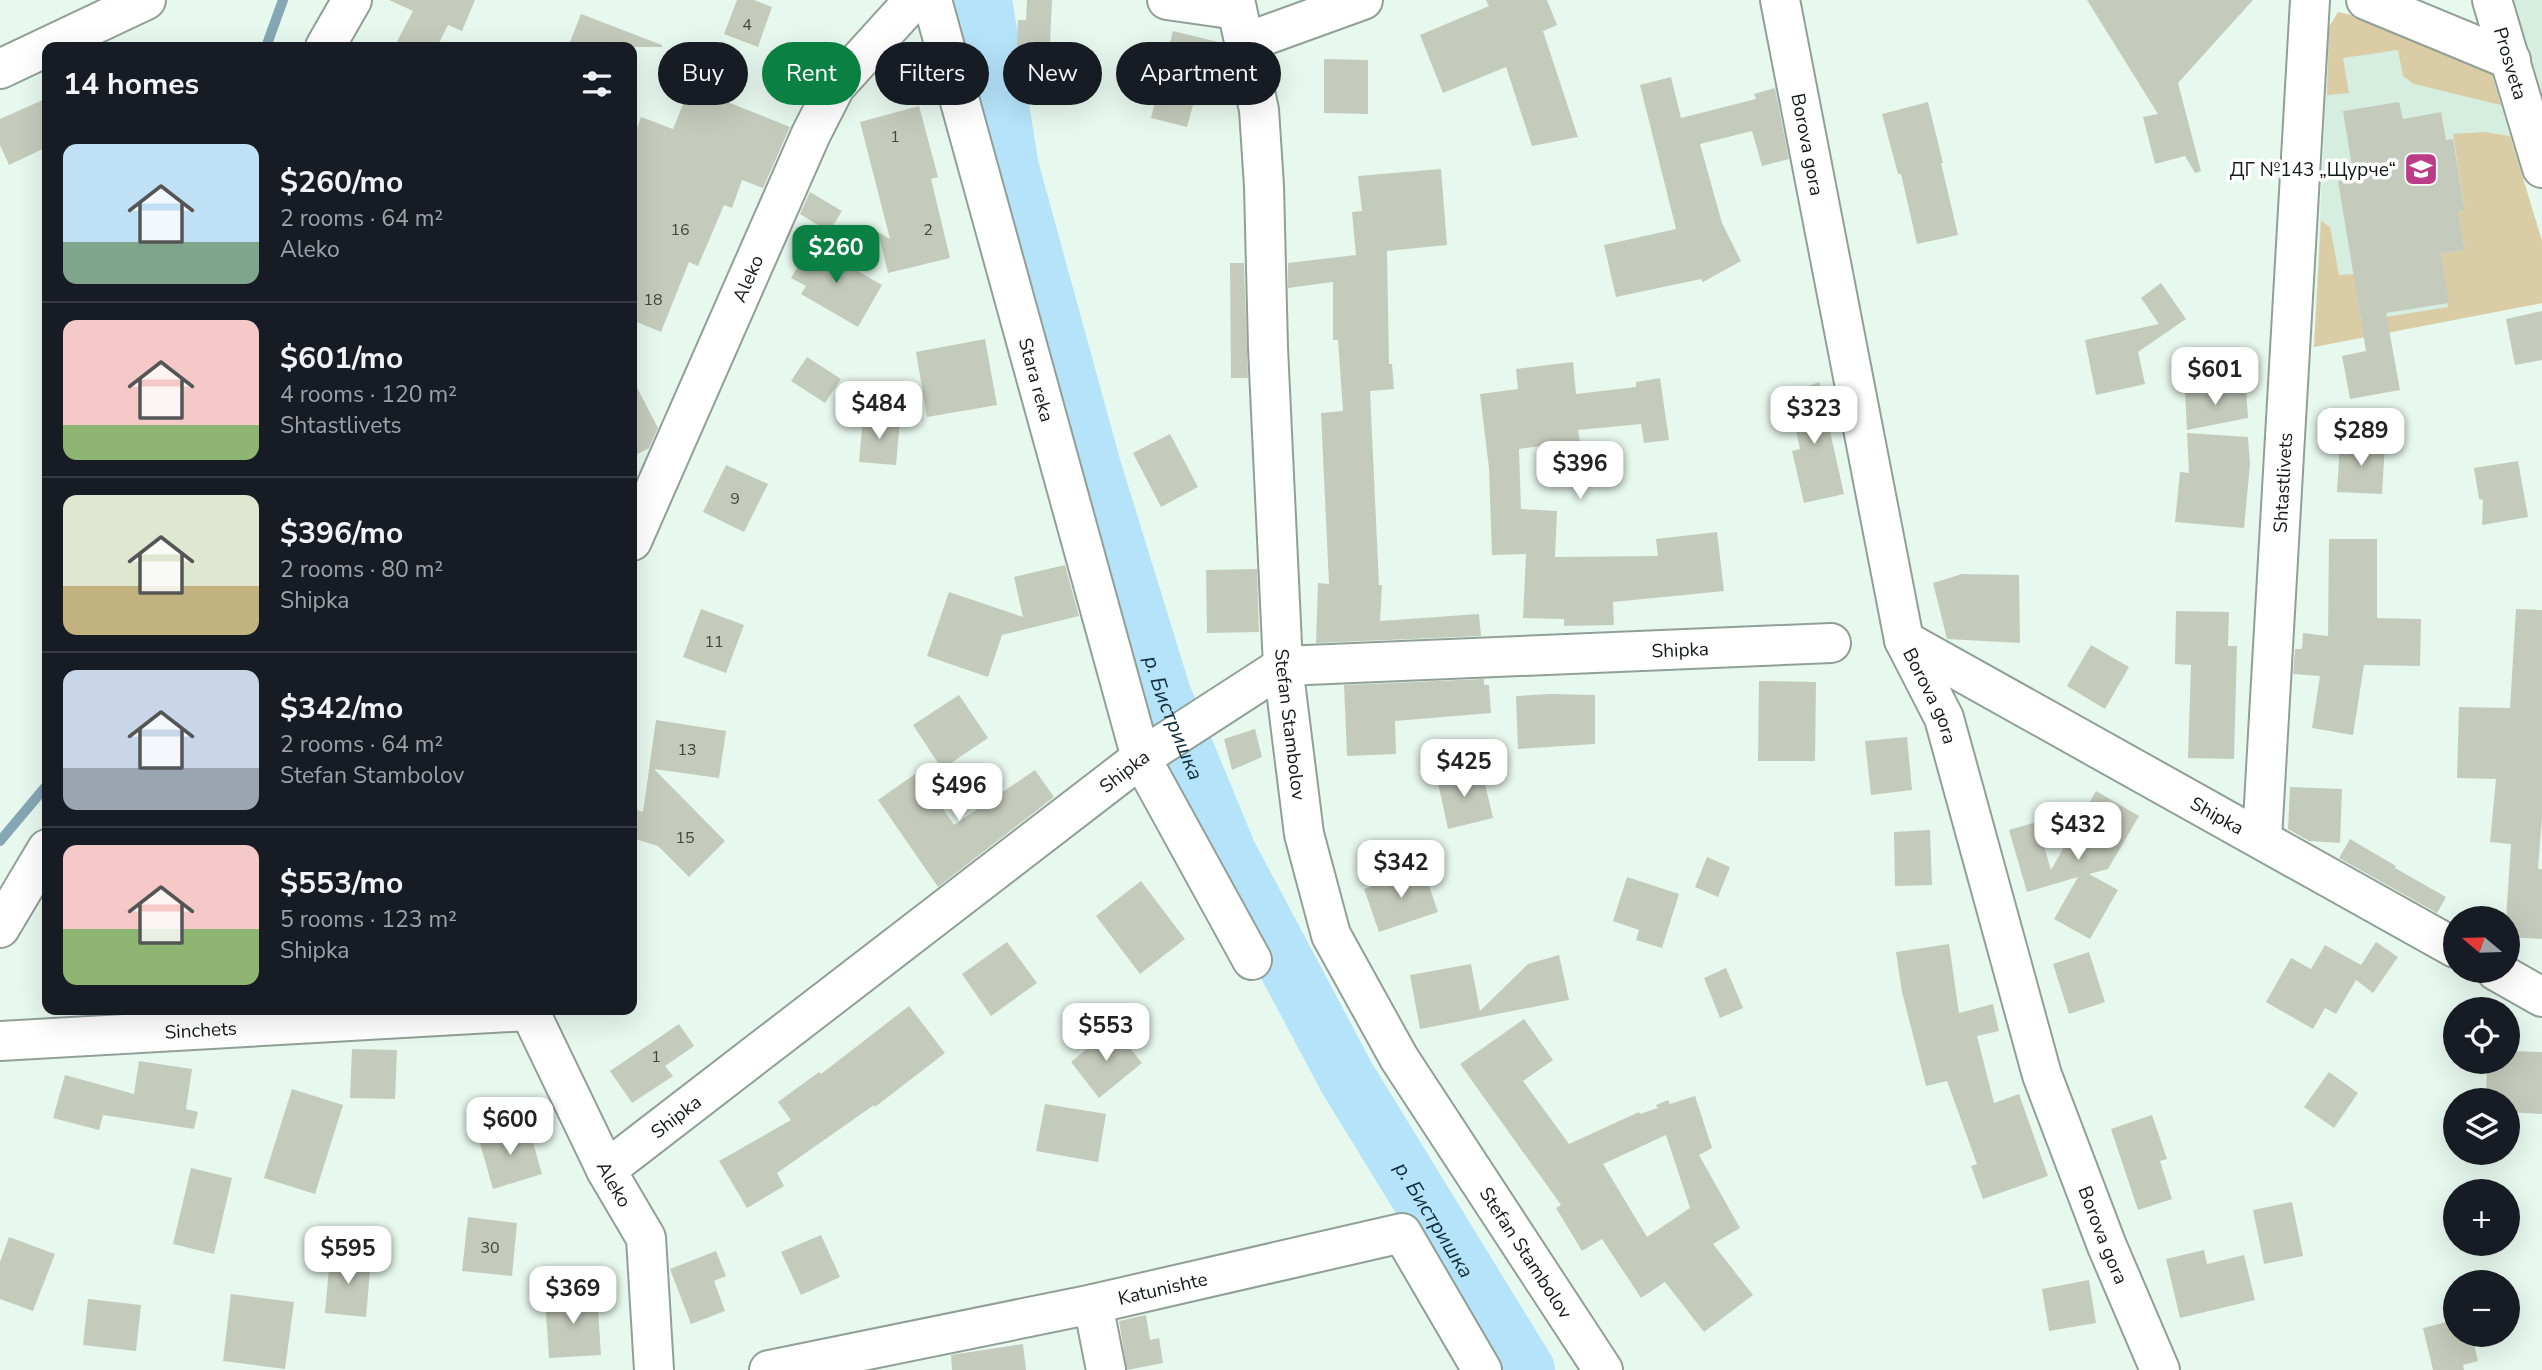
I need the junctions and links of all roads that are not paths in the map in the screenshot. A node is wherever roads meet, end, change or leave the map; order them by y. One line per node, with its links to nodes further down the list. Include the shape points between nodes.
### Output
1 (146, 0): 12 (street)
2 (352, 0): 13 (street)
3 (914, 0): 18 (street, Aleko, via 835,87)
4 (932, 0): 23 (street, Stara reka)
5 (1167, 0): 11 (street)
6 (1363, 0): 11 (street)
7 (1780, 0): 20 (street, Borova gora)
8 (2309, 0): 24 (street, Shtastlivets)
9 (2366, 0): 15 (street)
10 (2492, 0): 15 (street, Prosveta)
11 (1239, 18): 22 (street, Stefan Stambolov, via 1259,110)
12 (57, 42)
13 (328, 42)
14 (42, 49): 16 (street)
15 (2511, 60): 17 (street, Prosveta)
16 (0, 69)
17 (2542, 165)
18 (648, 478): 19 (street, Aleko)
19 (637, 521)
20 (1904, 640): 24 (street, Shipka); 41 (street, Borova gora, via 1944,718 2042,1075)
21 (1831, 643): 22 (street, Shipka)
22 (1283, 666): 23 (street, Shipka); 40 (street, Stefan Stambolov, via 1304,834 1331,935 1399,1058)
23 (1148, 754): 28 (street, Stara reka); 34 (street, Shipka)
24 (2262, 839): 27 (street, Shipka)
25 (42, 857): 26 (street)
26 (0, 928)
27 (2443, 941)
28 (1252, 960)
29 (2519, 984): 30 (street)
30 (2542, 997)
31 (443, 1015): 33 (street, Sinchets)
32 (530, 1015): 34 (street, Aleko)
33 (0, 1041)
34 (606, 1170): 36 (street, Aleko, via 646,1238)
35 (1093, 1304): 37 (street, Katunishte); 38 (street); 39 (street, Katunishte, via 1402,1233)
36 (654, 1370)
37 (769, 1370)
38 (1106, 1370)
39 (1482, 1370)
40 (1603, 1370)
41 (2160, 1370)

